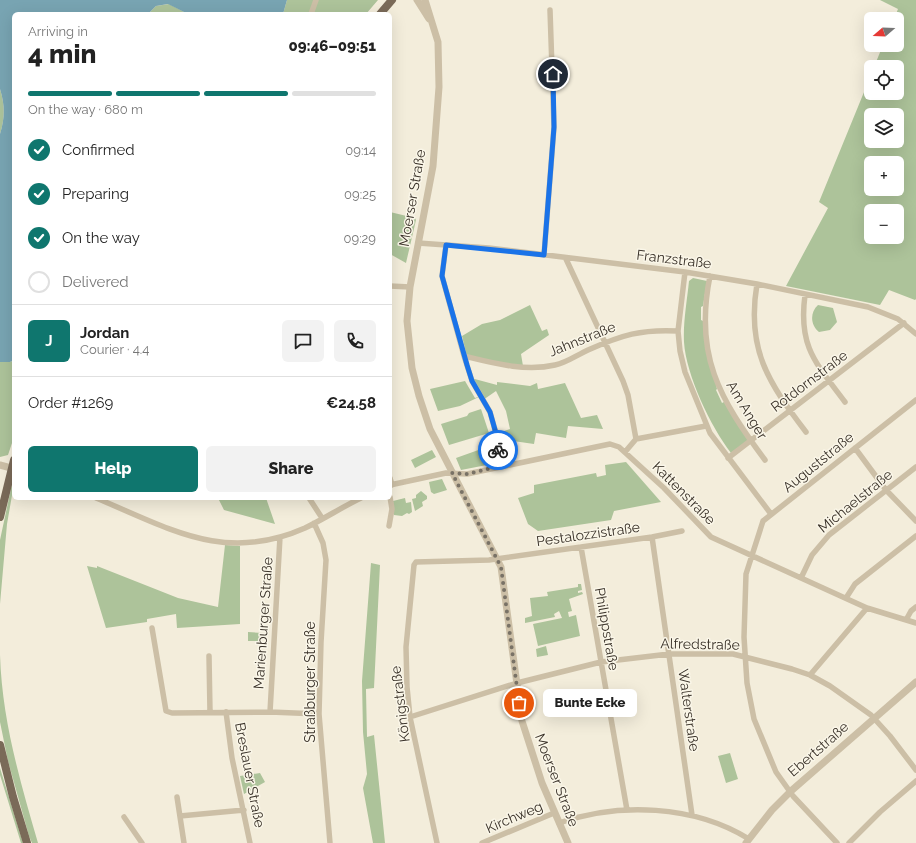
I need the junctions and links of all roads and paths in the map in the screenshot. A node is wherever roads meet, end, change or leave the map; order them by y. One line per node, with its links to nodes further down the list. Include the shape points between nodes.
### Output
1 (316, 0): 6 (street)
2 (392, 0): 7 (main road)
3 (417, 0): 8 (street, Moerser Straße)
4 (425, 0): 8 (street, Moerser Straße)
5 (550, 10): 11 (street, via 554,127)
6 (312, 12)
7 (382, 12)
8 (435, 32): 9 (street, Moerser Straße, via 439,56 439,87 433,166)
9 (418, 242): 10 (street, Franzstraße); 17 (street, Moerser Straße)
10 (446, 245): 11 (street, Franzstraße); 23 (street, via 442,276)
11 (544, 255): 12 (street, Franzstraße)
12 (566, 259): 13 (street, Franzstraße); 22 (street)
13 (685, 272): 14 (street, Franzstraße); 20 (street)
14 (710, 276): 15 (street, Franzstraße); 31 (street, Am Anger, via 705,322 710,363 725,402)
15 (757, 284): 18 (street, Franzstraße); 27 (street, via 753,314 756,344 766,374)
16 (392, 286): 17 (street)
17 (410, 288): 41 (street, Moerser Straße, via 407,321 412,368 430,429)
18 (805, 295): 19 (street, Franzstraße, via 868,307); 24 (street, via 802,323 806,340 814,361)
19 (904, 323): 21 (street, Franzstraße); 24 (street, Rotdornstraße)
20 (678, 330): 22 (street, Jahnstraße, via 636,331); 28 (street, via 683,365)
21 (916, 334)
22 (606, 342): 23 (street, Jahnstraße, via 556,365 541,367 502,365); 30 (street, via 628,395)
23 (464, 356): 38 (street, via 472,381 490,412 497,437)
24 (829, 381): 26 (street); 27 (street, Rotdornstraße)
25 (916, 400): 32 (street, Auguststraße)
26 (845, 402)
27 (790, 410): 29 (street); 31 (street, Rotdornstraße)
28 (706, 426): 30 (street); 34 (street)
29 (806, 432)
30 (636, 439): 33 (street)
31 (750, 440): 34 (street, Rotdornstraße); 35 (street, Am Anger)
32 (855, 448): 43 (street); 48 (street, Auguststraße)
33 (625, 452): 38 (street, Kattenstraße, via 610,444); 59 (street, Kattenstraße, via 711,537)
34 (728, 458): 48 (street)
35 (765, 460)
36 (0, 465): 37 (street)
37 (12, 466)
38 (500, 466): 41 (street, Kattenstraße, via 467,474)
39 (916, 467): 43 (street, Michaelstraße)
40 (12, 470): 49 (main road)
41 (452, 473): 42 (street, Kattenstraße); 60 (street, Moerser Straße, via 484,537)
42 (392, 485)
43 (886, 490): 51 (street); 62 (street, Michaelstraße, via 829,534 812,555)
44 (101, 500): 56 (street, via 195,539 244,543)
45 (310, 500): 50 (street)
46 (357, 500): 50 (street)
47 (390, 500): 53 (street, via 392,509)
48 (772, 514): 59 (street, Auguststraße, via 763,521)
49 (0, 517)
50 (322, 518): 52 (street)
51 (916, 521)
52 (314, 523): 56 (street); 79 (street, Straßburger Straße, via 323,544 326,560)
53 (389, 526)
54 (682, 531): 57 (street, Pestalozzistraße)
55 (916, 536): 63 (street, via 855,584)
56 (280, 537): 78 (street, Marienburger Straße)
57 (652, 537): 58 (street, Pestalozzistraße); 69 (street, Walterstraße)
58 (581, 547): 60 (street, Pestalozzistraße); 72 (street, Philippstraße)
59 (753, 555): 62 (street, Kattenstraße); 71 (street, Auguststraße, via 746,582)
60 (498, 558): 61 (street, Pestalozzistraße); 75 (street, Moerser Straße)
61 (416, 562): 80 (street, Königstraße, via 410,595 406,647)
62 (801, 578): 63 (street, Kattenstraße)
63 (846, 598): 65 (street, Kattenstraße)
64 (916, 607): 66 (street)
65 (866, 608): 66 (street, Kattenstraße); 73 (street)
66 (906, 620): 67 (street, Kattenstraße)
67 (916, 623)
68 (152, 628): 76 (street, via 166,711)
69 (669, 654): 71 (street, Alfredstraße, via 733,654); 72 (street, Alfredstraße); 90 (street, Walterstraße)
70 (209, 656): 76 (street)
71 (745, 657): 73 (street, Alfredstraße); 85 (street, Auguststraße, via 747,683 760,737 776,772)
72 (601, 662): 75 (street, Alfredstraße); 88 (street, Philippstraße)
73 (810, 675): 81 (street, Alfredstraße, via 830,686)
74 (916, 682): 81 (street, Ebertstraße)
75 (517, 683): 80 (street, Alfredstraße); 89 (street, Moerser Straße, via 525,732)
76 (210, 712): 77 (street)
77 (226, 712): 78 (street); 87 (street, Breslauer Straße, via 232,758)
78 (270, 712): 79 (street)
79 (319, 714): 99 (street, Straßburger Straße)
80 (410, 717): 100 (street, Königstraße)
81 (874, 718): 83 (street, Alfredstraße); 85 (street, Ebertstraße)
82 (0, 745): 95 (main road)
83 (916, 770)
84 (916, 781): 104 (street)
85 (791, 791): 94 (street, Ebertstraße); 103 (street, Auguststraße)
86 (177, 797): 91 (street)
87 (244, 810): 91 (street); 98 (street, Breslauer Straße)
88 (627, 810): 90 (street); 93 (street, via 583,816)
89 (554, 813): 93 (street, Moerser Straße); 101 (street, Kirchweg)
90 (692, 815): 94 (street, via 726,826)
91 (180, 816): 97 (street)
92 (124, 817): 96 (street)
93 (559, 823): 102 (street, Moerser Straße)
94 (747, 841)
95 (27, 843)
96 (142, 843)
97 (184, 843)
98 (250, 843)
99 (330, 843)
100 (437, 843)
101 (482, 843)
102 (568, 843)
103 (837, 843)
104 (849, 843)

